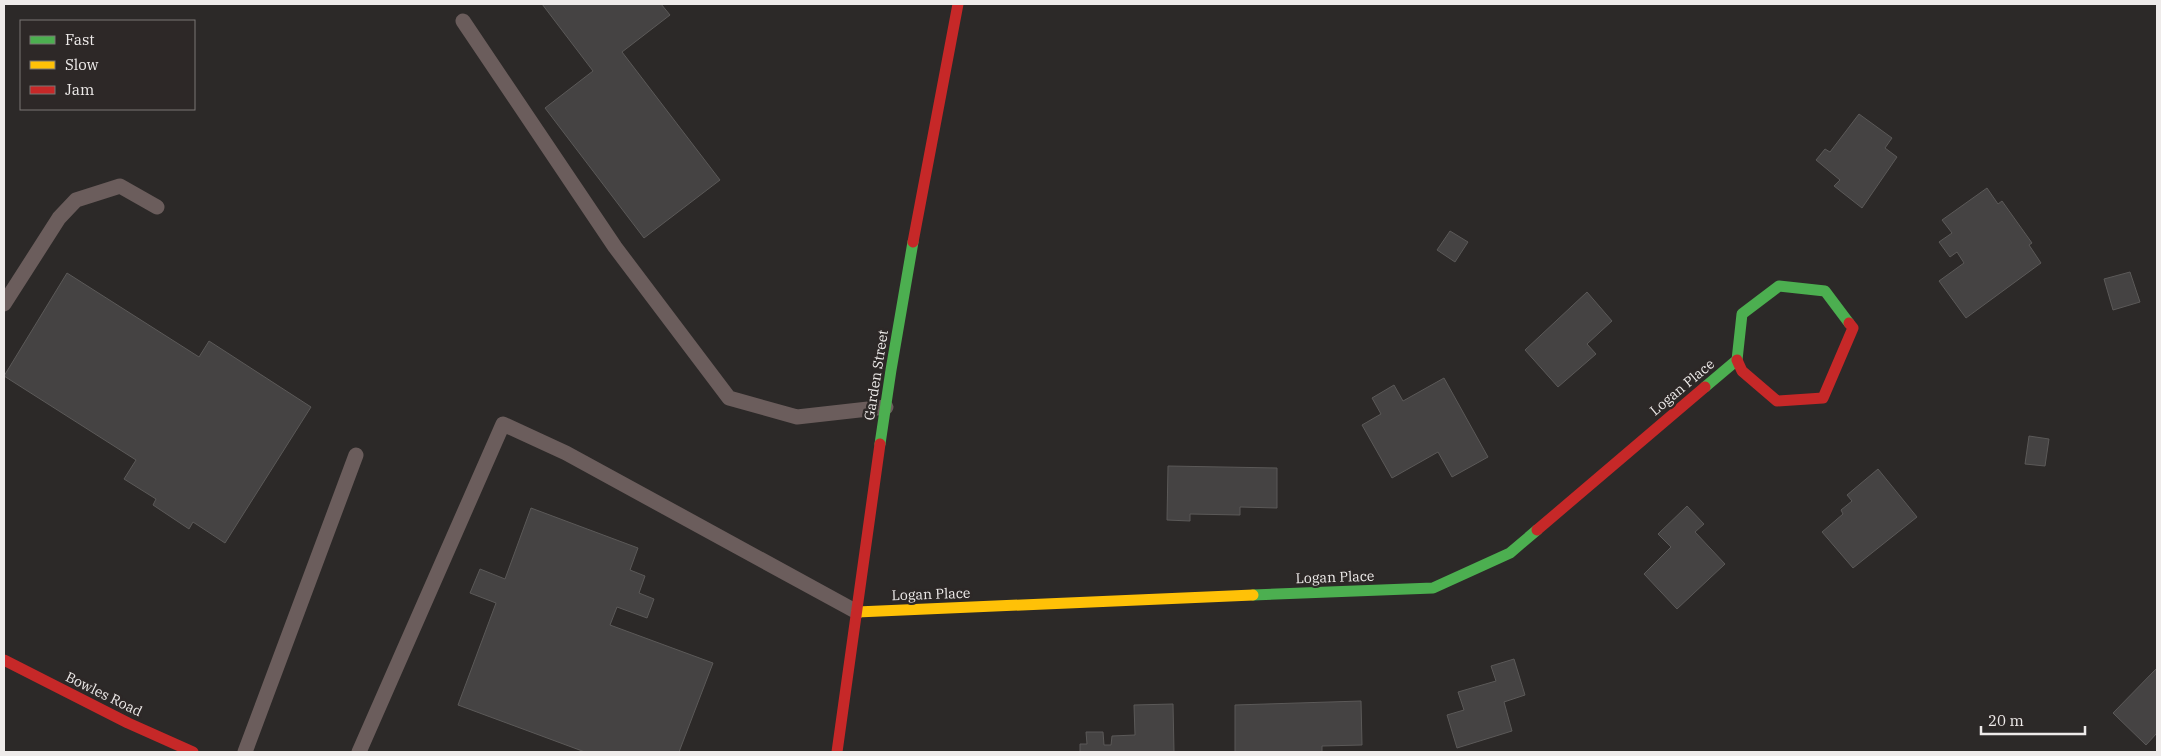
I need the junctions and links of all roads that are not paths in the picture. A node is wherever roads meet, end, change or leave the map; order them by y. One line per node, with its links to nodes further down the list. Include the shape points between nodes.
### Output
1 (958, 4): 6 (street, Garden Street)
2 (463, 21): 6 (lane, via 615,247 729,398 797,417)
3 (157, 207): 4 (lane, via 120,186 76,200 59,218)
4 (4, 304)
5 (1737, 360): 5 (street, via 1742,371 1777,401 1823,398 1853,328 1825,291 1779,286 1742,314); 8 (street, Logan Place, via 1510,553 1433,588)
6 (886, 407): 8 (street, Garden Street)
7 (356, 455): 13 (lane)
8 (857, 612): 14 (lane, via 566,453 503,424); 15 (street, Garden Street)
9 (4, 660): 10 (street, Bowles Road)
10 (159, 738): 11 (lane); 12 (street, Bowles Road)
11 (152, 752)
12 (193, 752)
13 (245, 752)
14 (359, 752)
15 (837, 752)

